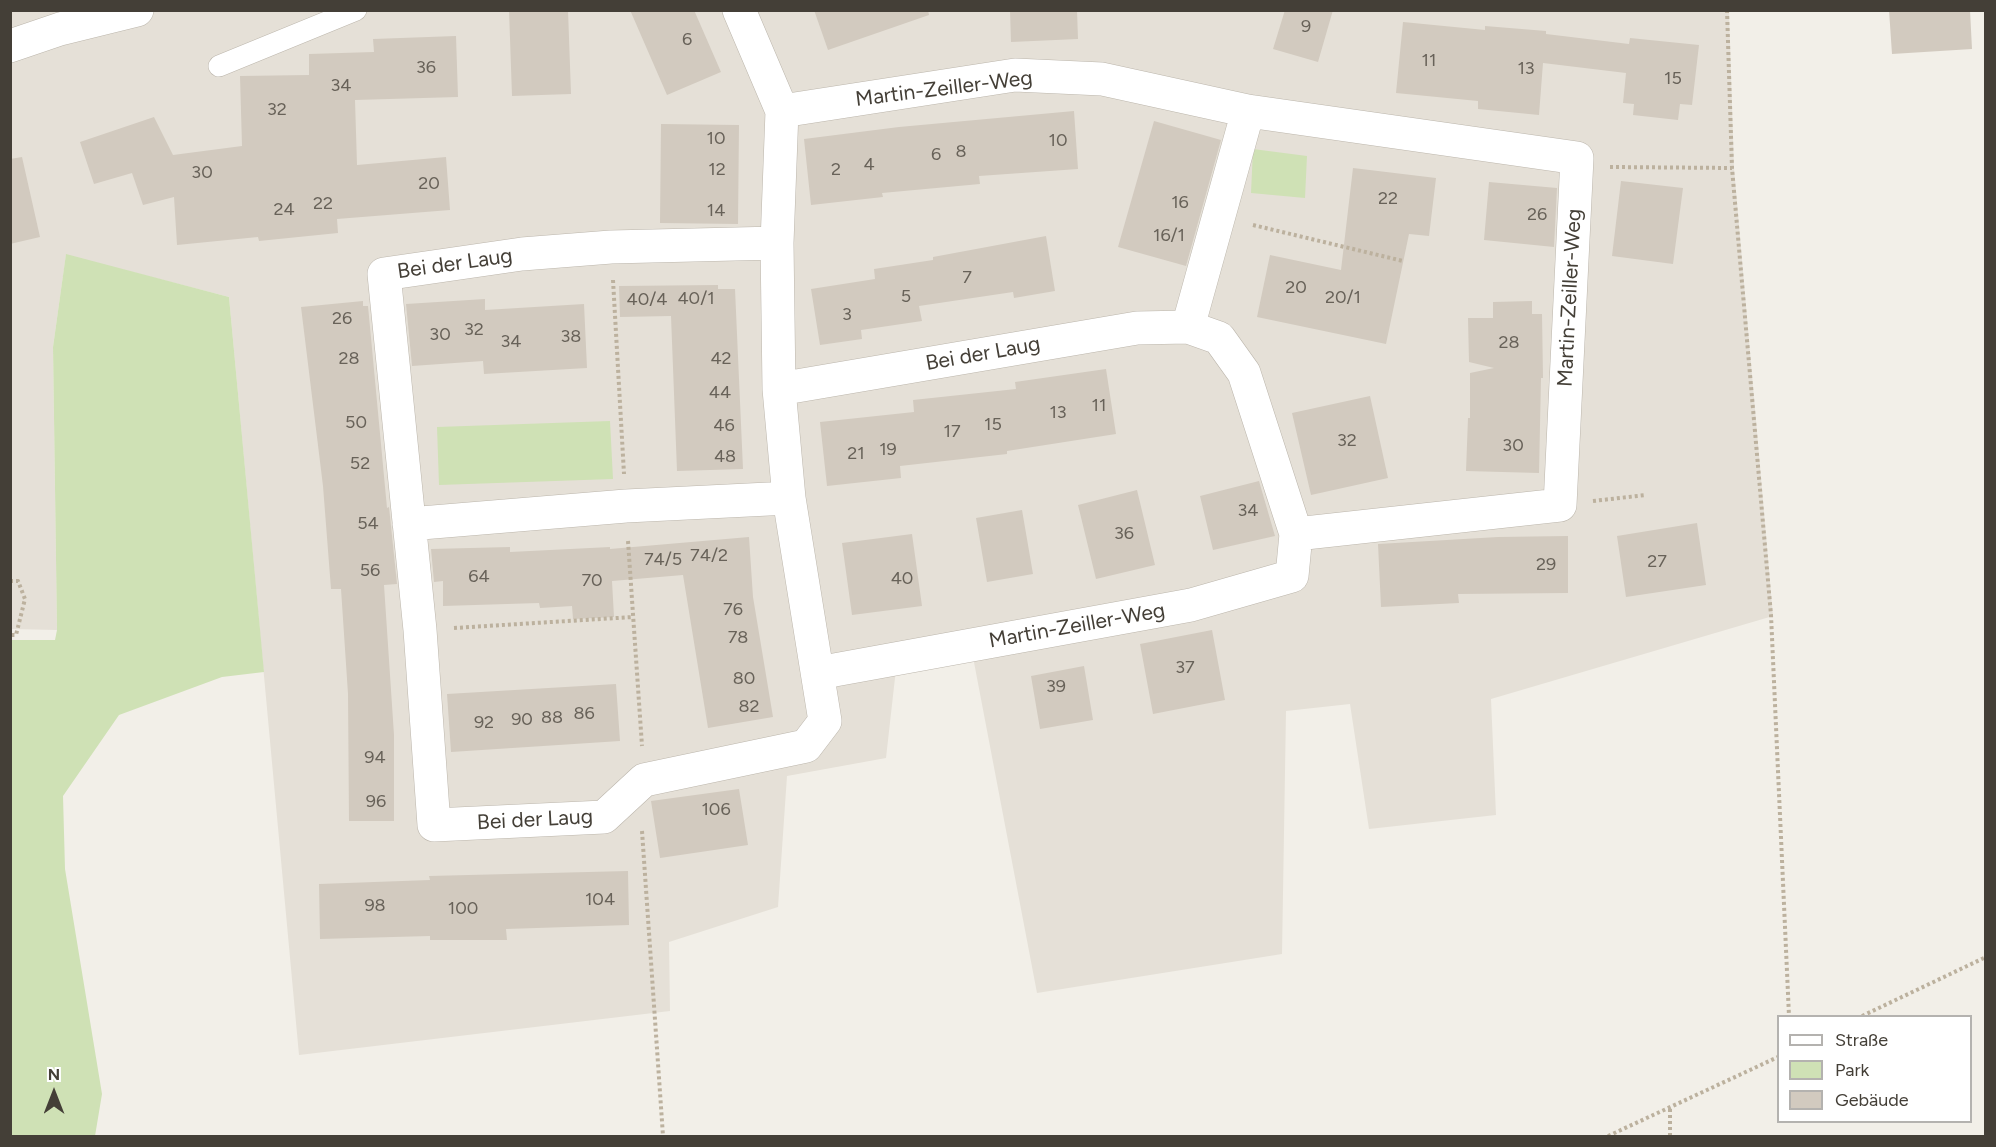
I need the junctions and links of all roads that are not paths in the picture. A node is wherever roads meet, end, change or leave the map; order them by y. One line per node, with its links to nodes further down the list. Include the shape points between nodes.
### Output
1 (137, 10): 4 (street)
2 (356, 10): 5 (lane)
3 (739, 10): 6 (street, Bei der Laug)
4 (10, 46)
5 (219, 66)
6 (782, 111): 7 (street, Martin-Zeiller-Weg, via 1015,75 1102,79); 8 (street, Bei der Laug)
7 (1248, 111): 9 (street); 13 (street, Martin-Zeiller-Weg, via 1577,158 1560,505)
8 (777, 243): 10 (street, Bei der Laug); 12 (street, Bei der Laug, via 578,250 384,274)
9 (1188, 327): 10 (street, Bei der Laug, via 1137,327); 13 (street, Martin-Zeiller-Weg, via 1219,338 1244,372)
10 (779, 389): 11 (street, Bei der Laug)
11 (789, 498): 12 (street, via 626,506); 14 (street, Bei der Laug)
12 (409, 524): 14 (street, Bei der Laug, via 434,825 604,817 644,780 806,746 825,721)
13 (1296, 534): 14 (street, Martin-Zeiller-Weg, via 1293,576 1191,605)
14 (818, 673)

